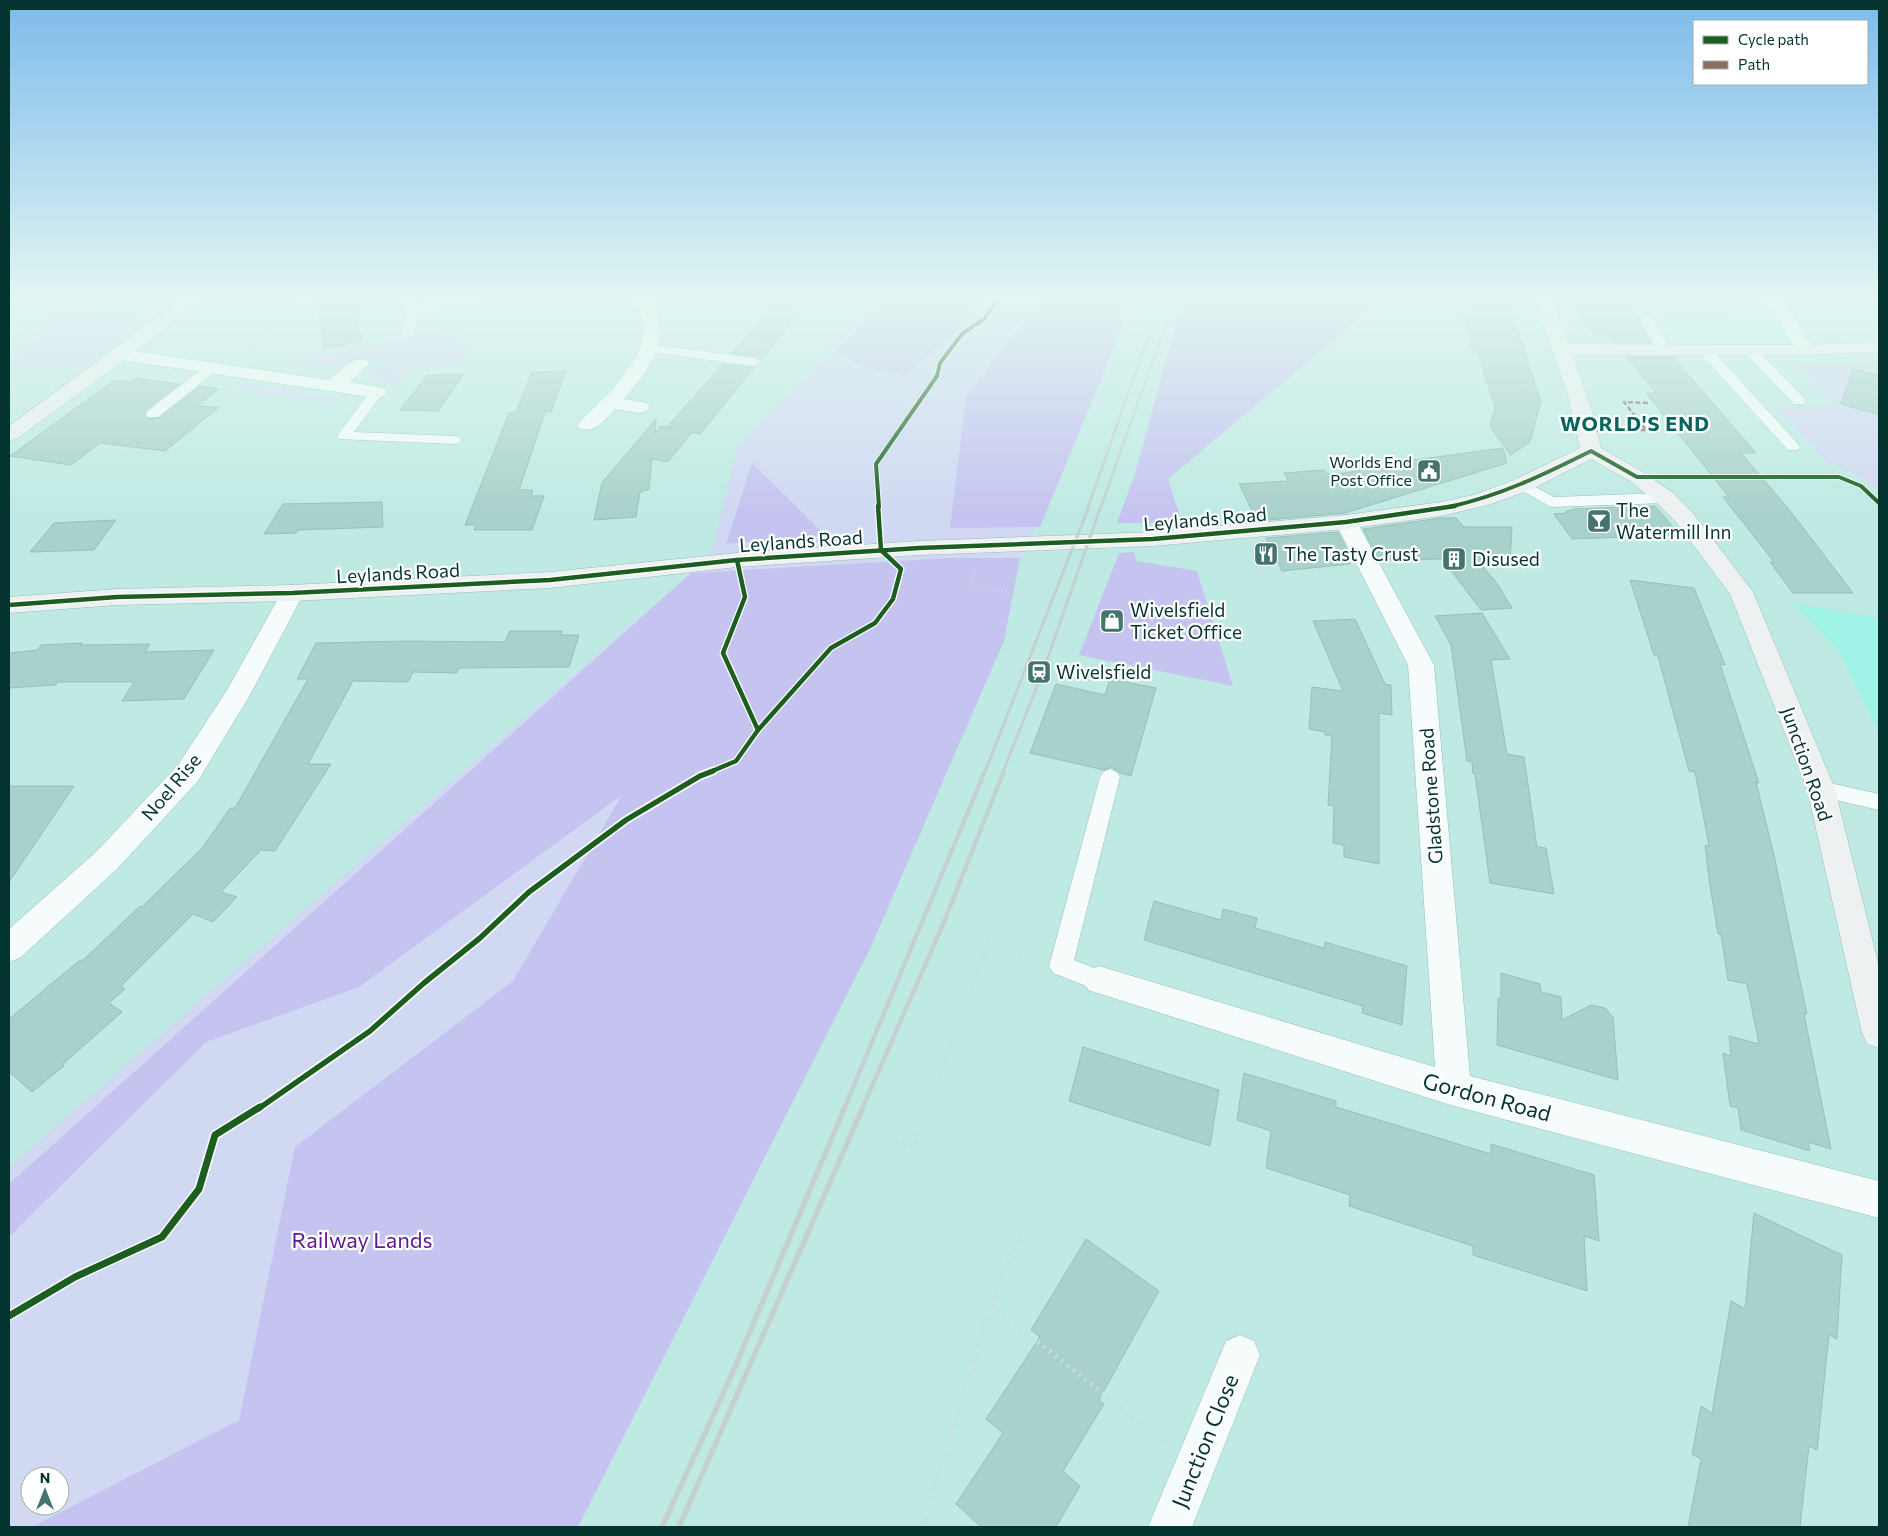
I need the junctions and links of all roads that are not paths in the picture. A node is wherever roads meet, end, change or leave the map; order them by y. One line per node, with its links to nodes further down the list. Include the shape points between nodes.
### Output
1 (99, 370): 16 (street)
2 (209, 370): 14 (lane)
3 (215, 370): 9 (street)
4 (353, 370): 9 (street)
5 (635, 370): 12 (street)
6 (1569, 370): 19 (street)
7 (1723, 370): 18 (lane)
8 (1769, 370): 11 (lane)
9 (334, 386): 10 (street)
10 (377, 392): 17 (lane, via 344,436)
11 (1799, 401)
12 (612, 403): 13 (street); 15 (street)
13 (640, 407)
14 (153, 414)
15 (587, 425)
16 (9, 435)
17 (454, 440)
18 (1793, 448)
19 (1591, 451): 20 (street, Leylands Road); 21 (street, via 1637,477)
20 (1522, 485): 21 (lane, via 1551,502); 22 (street, Leylands Road, via 1441,509)
21 (1674, 507): 26 (street, Junction Road, via 1741,592)
22 (1346, 522): 23 (street, Leylands Road, via 1153,539 919,548 737,560 550,580); 31 (street, Gladstone Road, via 1421,665)
23 (292, 593): 24 (street, Leylands Road, via 118,597); 28 (street, Noel Rise, via 237,695 188,773 107,860)
24 (9, 605)
25 (1110, 777): 29 (lane, via 1061,966)
26 (1821, 789): 27 (lane); 30 (street, Junction Road)
27 (1879, 802)
28 (9, 948)
29 (1099, 980): 31 (street, Gordon Road)
30 (1879, 1033)
31 (1454, 1089): 32 (street, Gordon Road)
32 (1879, 1200)
33 (1240, 1355): 34 (street, Junction Close)
34 (1170, 1527)

